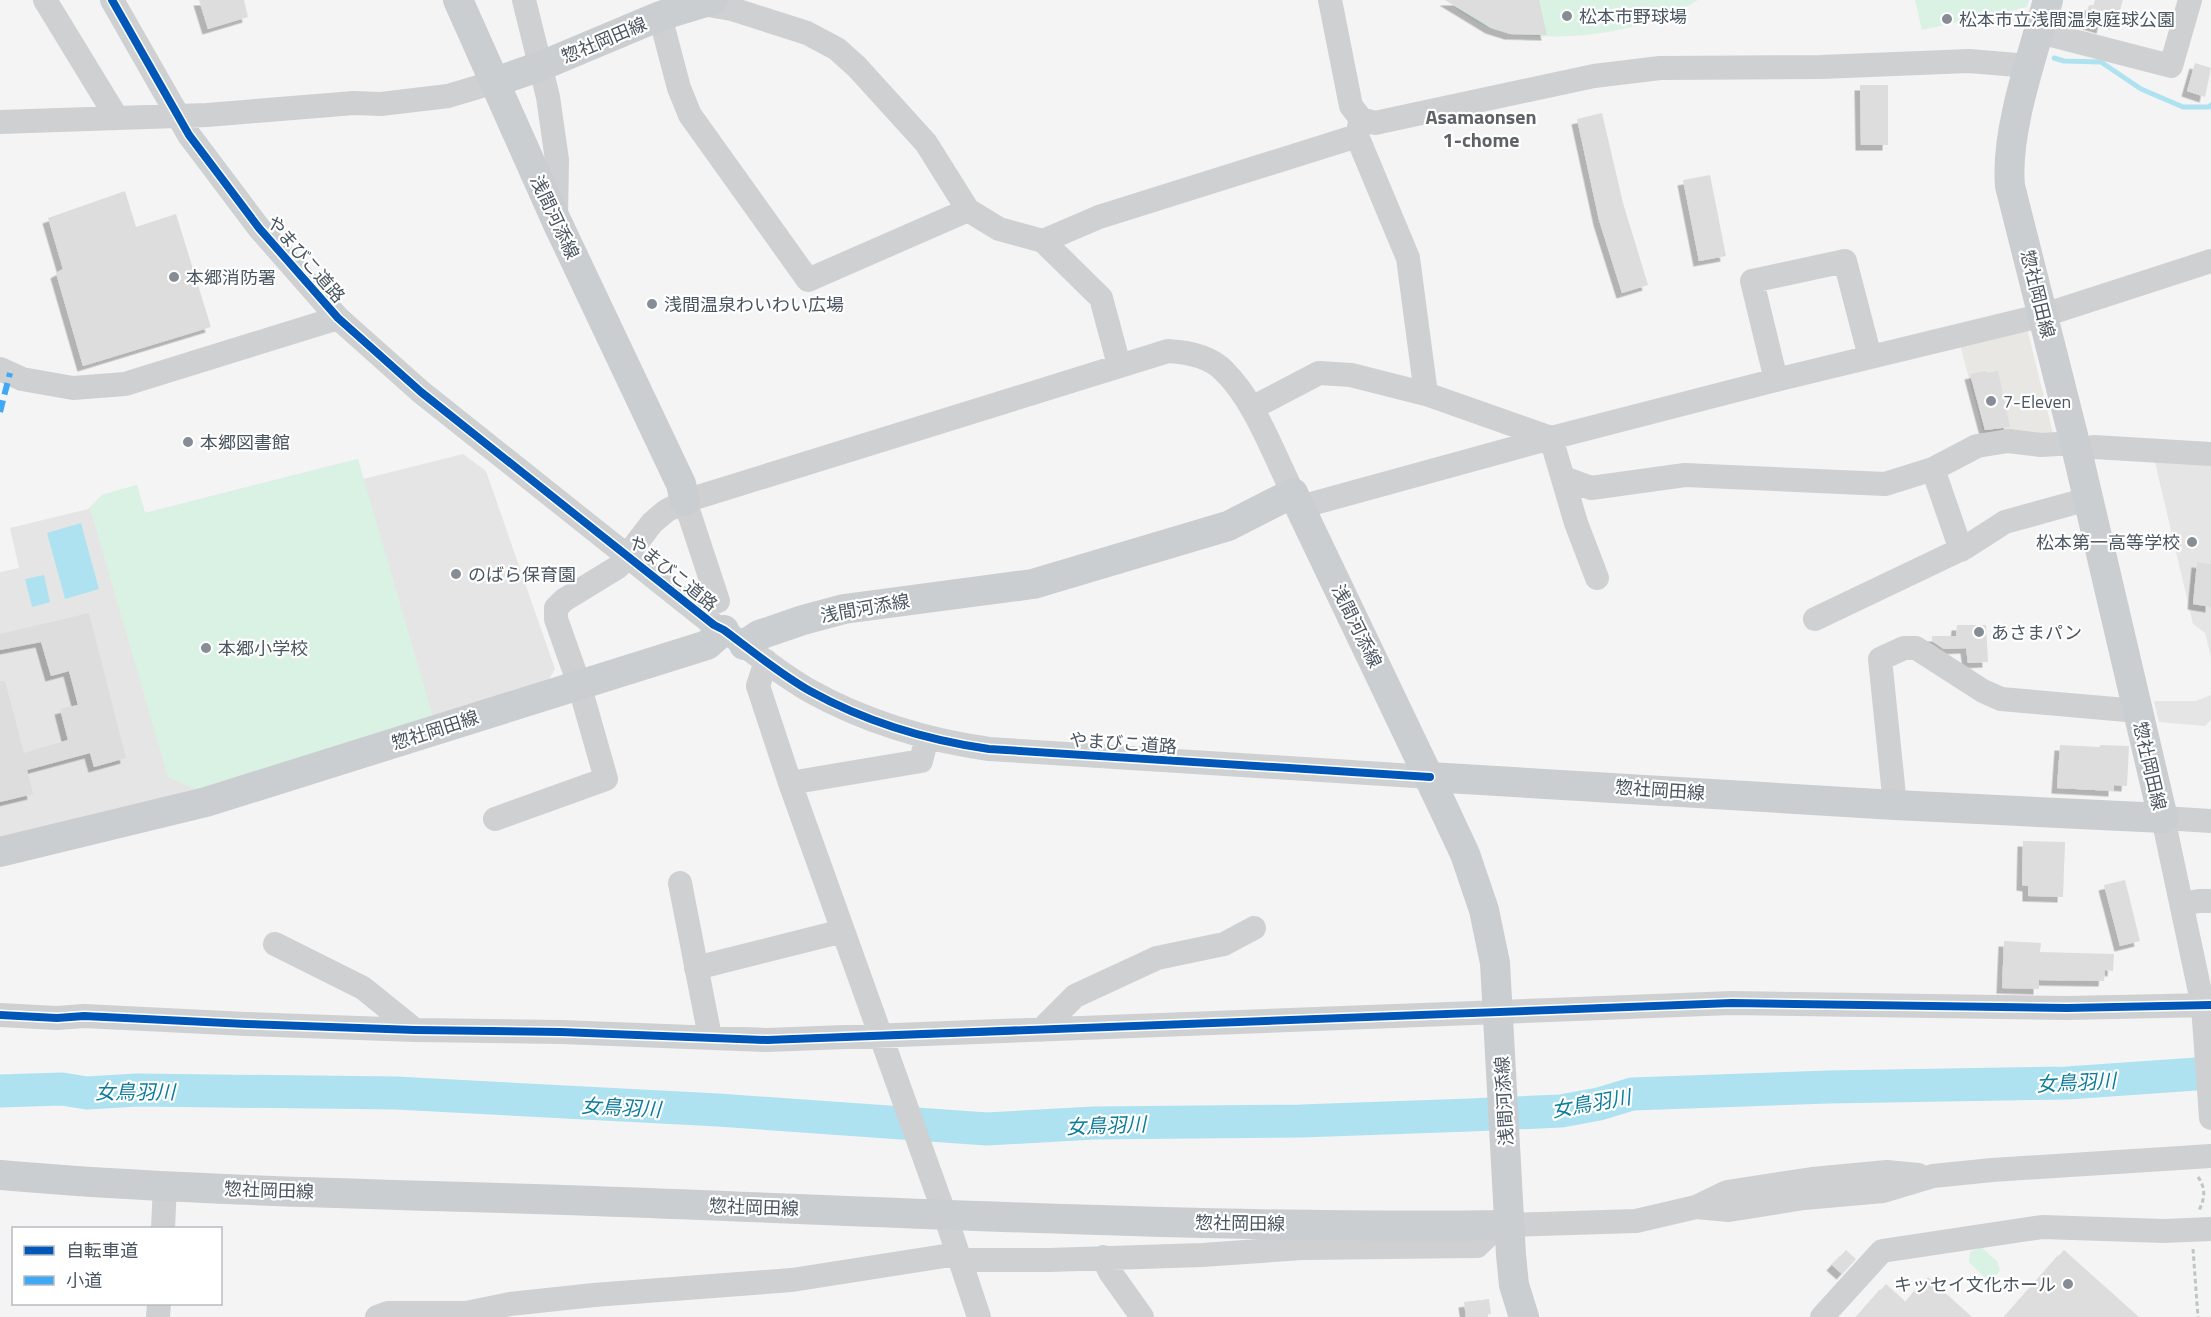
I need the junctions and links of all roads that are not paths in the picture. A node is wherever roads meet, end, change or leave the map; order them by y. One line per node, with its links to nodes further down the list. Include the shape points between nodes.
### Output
1 (45, 0): 15 (street)
2 (112, 0): 14 (street, やまびこ道路)
3 (458, 0): 13 (main road, 浅間河添線)
4 (524, 0): 11 (street)
5 (1330, 0): 17 (street, via 1351,106)
6 (2048, 0): 10 (main road, 惣社岡田線)
7 (2190, 0): 10 (street, via 2171,66)
8 (705, 1): 9 (main road, 惣社岡田線); 18 (street, via 807,33 837,49 926,143)
9 (660, 16): 11 (main road, 惣社岡田線); 18 (street, via 690,115 808,280)
10 (2039, 32): 12 (main road, 惣社岡田線)
11 (541, 66): 13 (main road, 惣社岡田線); 19 (street, via 557,160)
12 (2030, 66): 17 (street, via 1969,60 1821,67 1660,68 1594,76); 22 (main road, 惣社岡田線, via 2008,168)
13 (495, 82): 14 (street, via 448,96 381,104); 19 (main road, 浅間河添線)
14 (177, 115): 15 (street); 23 (street, やまびこ道路, via 259,228)
15 (117, 118): 16 (street)
16 (0, 122)
17 (1359, 127): 20 (street, via 1099,217); 28 (street, via 1408,258)
18 (968, 210): 20 (street, via 999,229)
19 (556, 220): 37 (main road, 浅間河添線, via 676,472)
20 (1043, 241): 25 (street, via 1101,298)
21 (2211, 261): 22 (street)
22 (2044, 315): 24 (street); 31 (main road, 惣社岡田線)
23 (338, 318): 26 (street, via 125,384 73,388 22,379); 39 (street, やまびこ道路, via 421,392)
24 (1869, 357): 27 (street); 27 (street, via 1845,261 1752,281)
25 (1119, 365): 29 (street, via 1168,351 1186,352 1223,370); 37 (street)
26 (0, 369)
27 (1776, 380): 30 (street)
28 (1426, 394): 29 (street, via 1352,375 1319,373); 30 (street)
29 (1252, 408): 36 (street)
30 (1551, 438): 34 (street); 36 (street)
31 (2076, 447): 32 (street); 33 (street, via 2008,441 1977,446); 35 (main road, 惣社岡田線)
32 (2211, 454)
33 (1933, 469): 34 (street, via 1886,484 1684,475 1591,488); 38 (street)
34 (1564, 478): 40 (street)
35 (2088, 499): 38 (street, via 2005,522); 45 (main road, 惣社岡田線)
36 (1297, 500): 43 (main road, 浅間河添線, via 1228,526 1033,584 844,609 759,635); 47 (main road, 浅間河添線)
37 (685, 501): 39 (street, via 652,523); 41 (street, 浅間河添線)
38 (1960, 550): 42 (street)
39 (627, 555): 43 (street, やまびこ道路); 44 (street, via 618,567 556,608 556,619)
40 (1597, 578)
41 (718, 601)
42 (1815, 619)
43 (744, 645): 44 (main road, 惣社岡田線, via 707,645); 46 (street, やまびこ道路, via 809,690 854,713); 48 (street)
44 (579, 684): 51 (street, via 606,779); 53 (main road, 惣社岡田線, via 206,802)
45 (2138, 711): 49 (street, via 2001,699 1916,648 1904,648 1880,658); 50 (main road, 惣社岡田線)
46 (927, 738): 47 (street, やまびこ道路, via 989,750); 48 (street, via 921,760)
47 (1430, 777): 49 (main road, 惣社岡田線); 63 (main road, 浅間河添線, via 1465,854 1484,910 1495,963)
48 (790, 783): 58 (street)
49 (1895, 805): 50 (main road, 惣社岡田線)
50 (2163, 818): 52 (street); 56 (street)
51 (495, 819)
52 (2211, 821)
53 (0, 852)
54 (680, 883): 60 (street)
55 (2211, 902): 56 (street)
56 (2183, 904): 61 (street)
57 (1254, 927): 65 (street, via 1224,944 1156,958 1075,996)
58 (843, 931): 60 (street); 67 (street)
59 (274, 944): 64 (street, via 363,988)
60 (696, 968): 66 (street)
61 (2206, 1008): 63 (street, via 1732,1003); 68 (street)
62 (0, 1015): 64 (street)
63 (1499, 1018): 65 (street); 73 (main road, 浅間河添線)
64 (415, 1030): 66 (street)
65 (1041, 1030): 67 (street)
66 (710, 1037): 67 (street)
67 (882, 1041): 72 (street)
68 (2211, 1118)
69 (2211, 1156): 73 (street, via 1933,1176 1883,1191 1729,1210 1696,1207 1636,1221)
70 (0, 1175): 71 (main road, 惣社岡田線)
71 (165, 1186): 72 (main road, 惣社岡田線); 74 (street)
72 (940, 1204): 73 (main road, 惣社岡田線, via 1204,1223); 76 (street)
73 (1505, 1218): 77 (street, via 1477,1246 1302,1248); 84 (main road, 浅間河添線, via 1514,1285)
74 (163, 1227)
75 (2202, 1229): 85 (street, via 2042,1227 1882,1251)
76 (958, 1257): 77 (street); 78 (street); 79 (street, via 792,1280 594,1295)
77 (1103, 1257): 83 (street)
78 (968, 1285): 81 (street); 82 (street)
79 (512, 1310): 80 (street, via 388,1313)
80 (377, 1317)
81 (960, 1317)
82 (979, 1317)
83 (1142, 1317)
84 (1524, 1317)
85 (1822, 1317)

